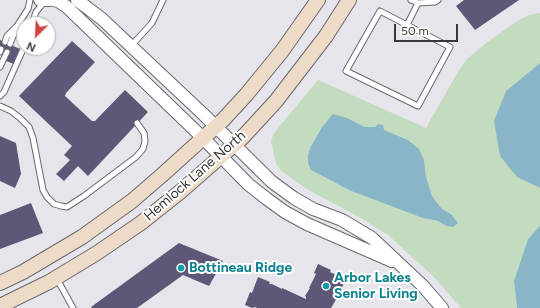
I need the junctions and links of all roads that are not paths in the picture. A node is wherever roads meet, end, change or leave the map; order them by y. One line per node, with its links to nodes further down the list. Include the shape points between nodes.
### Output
1 (30, 0): 10 (lane)
2 (47, 0): 11 (lane); 25 (street, via 58,1 67,7)
3 (76, 0): 17 (street, via 102,19)
4 (163, 0): 17 (lane, via 152,23)
5 (318, 0): 24 (main road, Hemlock Lane North, via 265,73)
6 (349, 0): 26 (main road, Hemlock Lane North, via 290,84)
7 (411, 0): 9 (lane)
8 (438, 0): 9 (lane)
9 (418, 4): 12 (lane)
10 (24, 16)
11 (35, 16)
12 (407, 25): 12 (lane, via 380,11 346,71 418,106 450,47)
13 (16, 28): 15 (lane, via 7,36)
14 (16, 30): 16 (lane)
15 (5, 42)
16 (10, 44)
17 (130, 46): 24 (street)
18 (3, 51): 20 (lane)
19 (20, 56): 21 (lane)
20 (0, 67)
21 (0, 96)
22 (0, 106): 23 (lane, via 20,118 29,127 43,190 54,204 67,207 136,157 143,149 144,133)
23 (138, 123)
24 (215, 127): 25 (main road, Hemlock Lane North); 26 (street)
25 (203, 138): 27 (street); 30 (main road, Hemlock Lane North, via 144,191 100,224 40,262)
26 (233, 145): 27 (main road, Hemlock Lane North); 28 (street, via 272,182 294,198 313,209 342,220 372,238)
27 (222, 156): 28 (street, via 248,184 285,212); 29 (main road, Hemlock Lane North, via 136,227)
28 (398, 264): 33 (street, via 423,286)
29 (56, 278): 31 (main road, Hemlock Lane North); 32 (lane)
30 (0, 283)
31 (0, 306)
32 (73, 308)
33 (442, 308)

